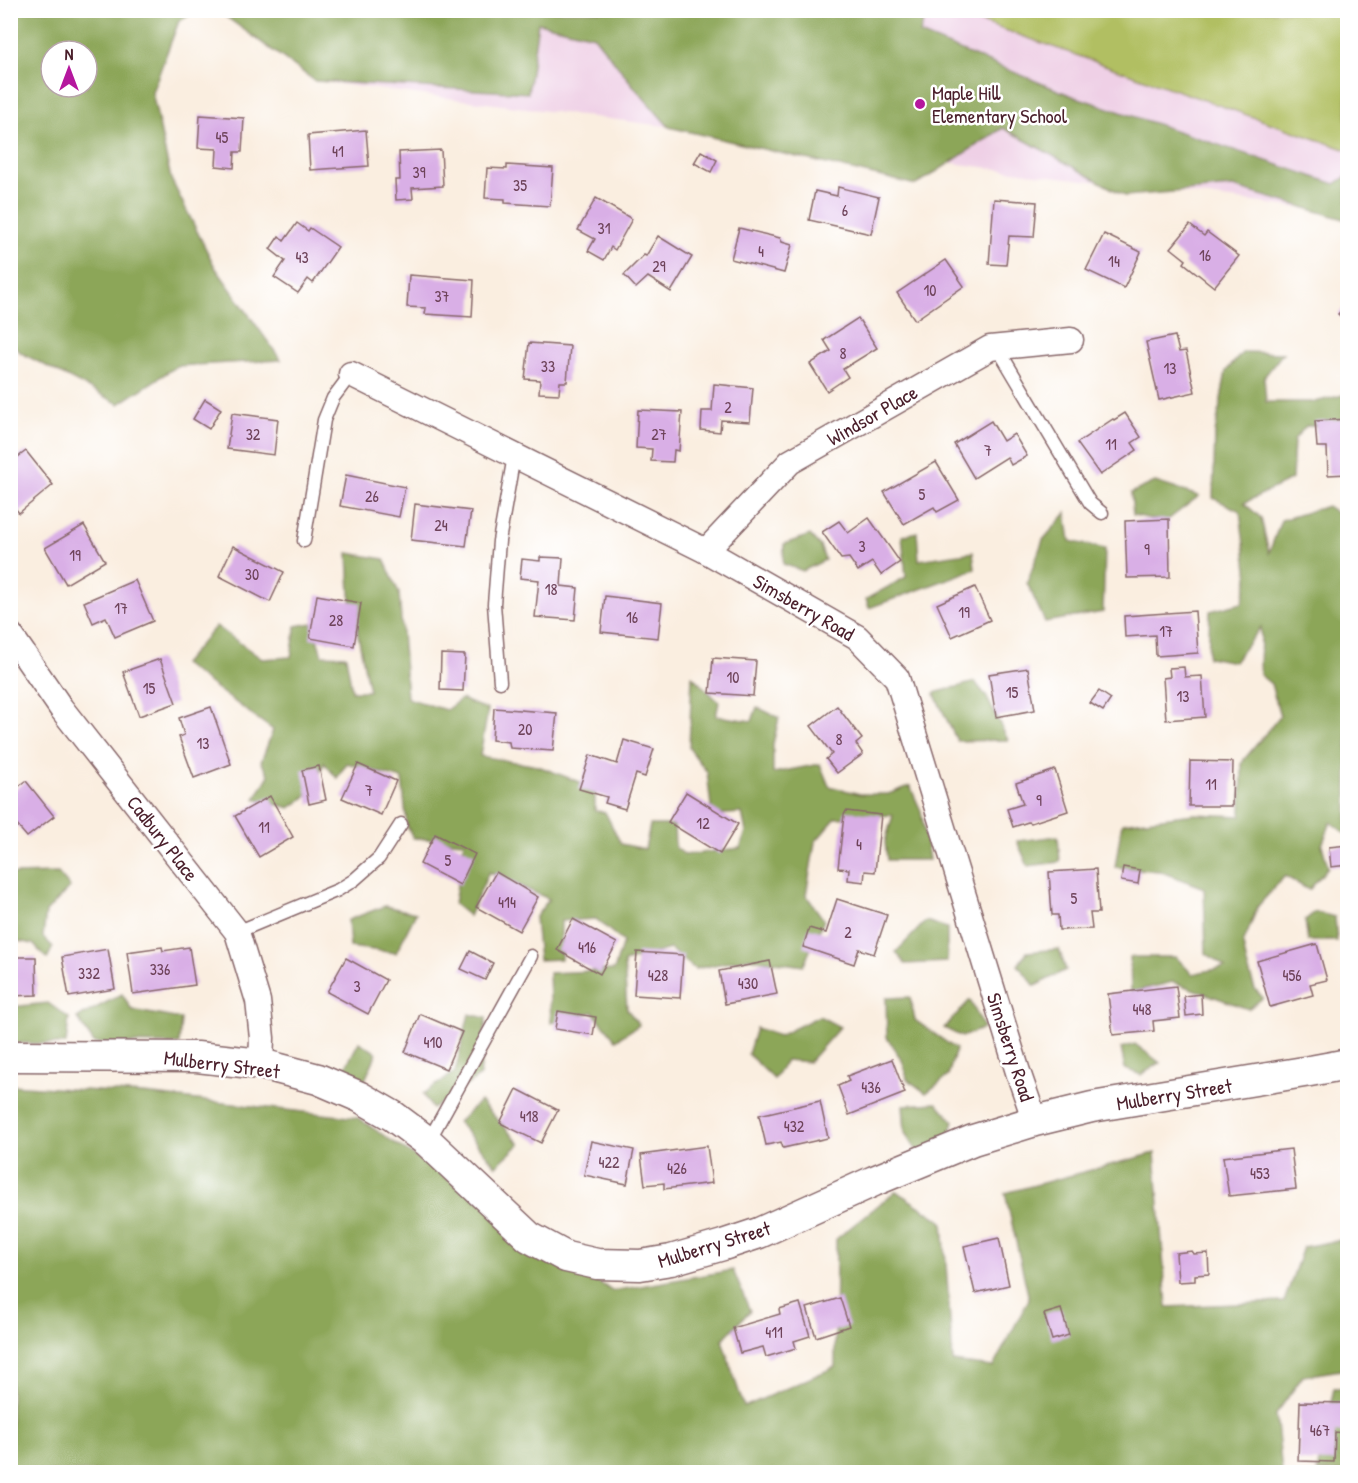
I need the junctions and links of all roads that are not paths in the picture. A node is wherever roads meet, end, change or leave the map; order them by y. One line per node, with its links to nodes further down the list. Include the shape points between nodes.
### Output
1 (1071, 340): 2 (street, Windsor Place)
2 (997, 347): 5 (lane, via 1090,503); 7 (street, Windsor Place, via 790,462)
3 (351, 374): 4 (street, Simsberry Road); 6 (lane, via 333,398 324,420)
4 (514, 456): 7 (street, Simsberry Road); 9 (lane, via 499,541 494,604)
5 (1102, 513)
6 (304, 540)
7 (706, 551): 16 (street, Simsberry Road, via 857,636 897,678)
8 (10, 634): 11 (street, Cadbury Place, via 61,708)
9 (500, 681)
10 (401, 824): 11 (lane, via 379,858 338,891)
11 (237, 932): 14 (street, Cadbury Place, via 258,1001)
12 (531, 956): 17 (lane)
13 (10, 1056): 14 (street, Mulberry Street, via 197,1057)
14 (261, 1064): 17 (street, Mulberry Street, via 318,1079 360,1097)
15 (1347, 1064): 16 (street, Mulberry Street, via 1092,1107)
16 (1035, 1121): 17 (street, Mulberry Street, via 973,1140 759,1233 671,1260 640,1265 597,1264 566,1257 529,1237)
17 (428, 1142)

